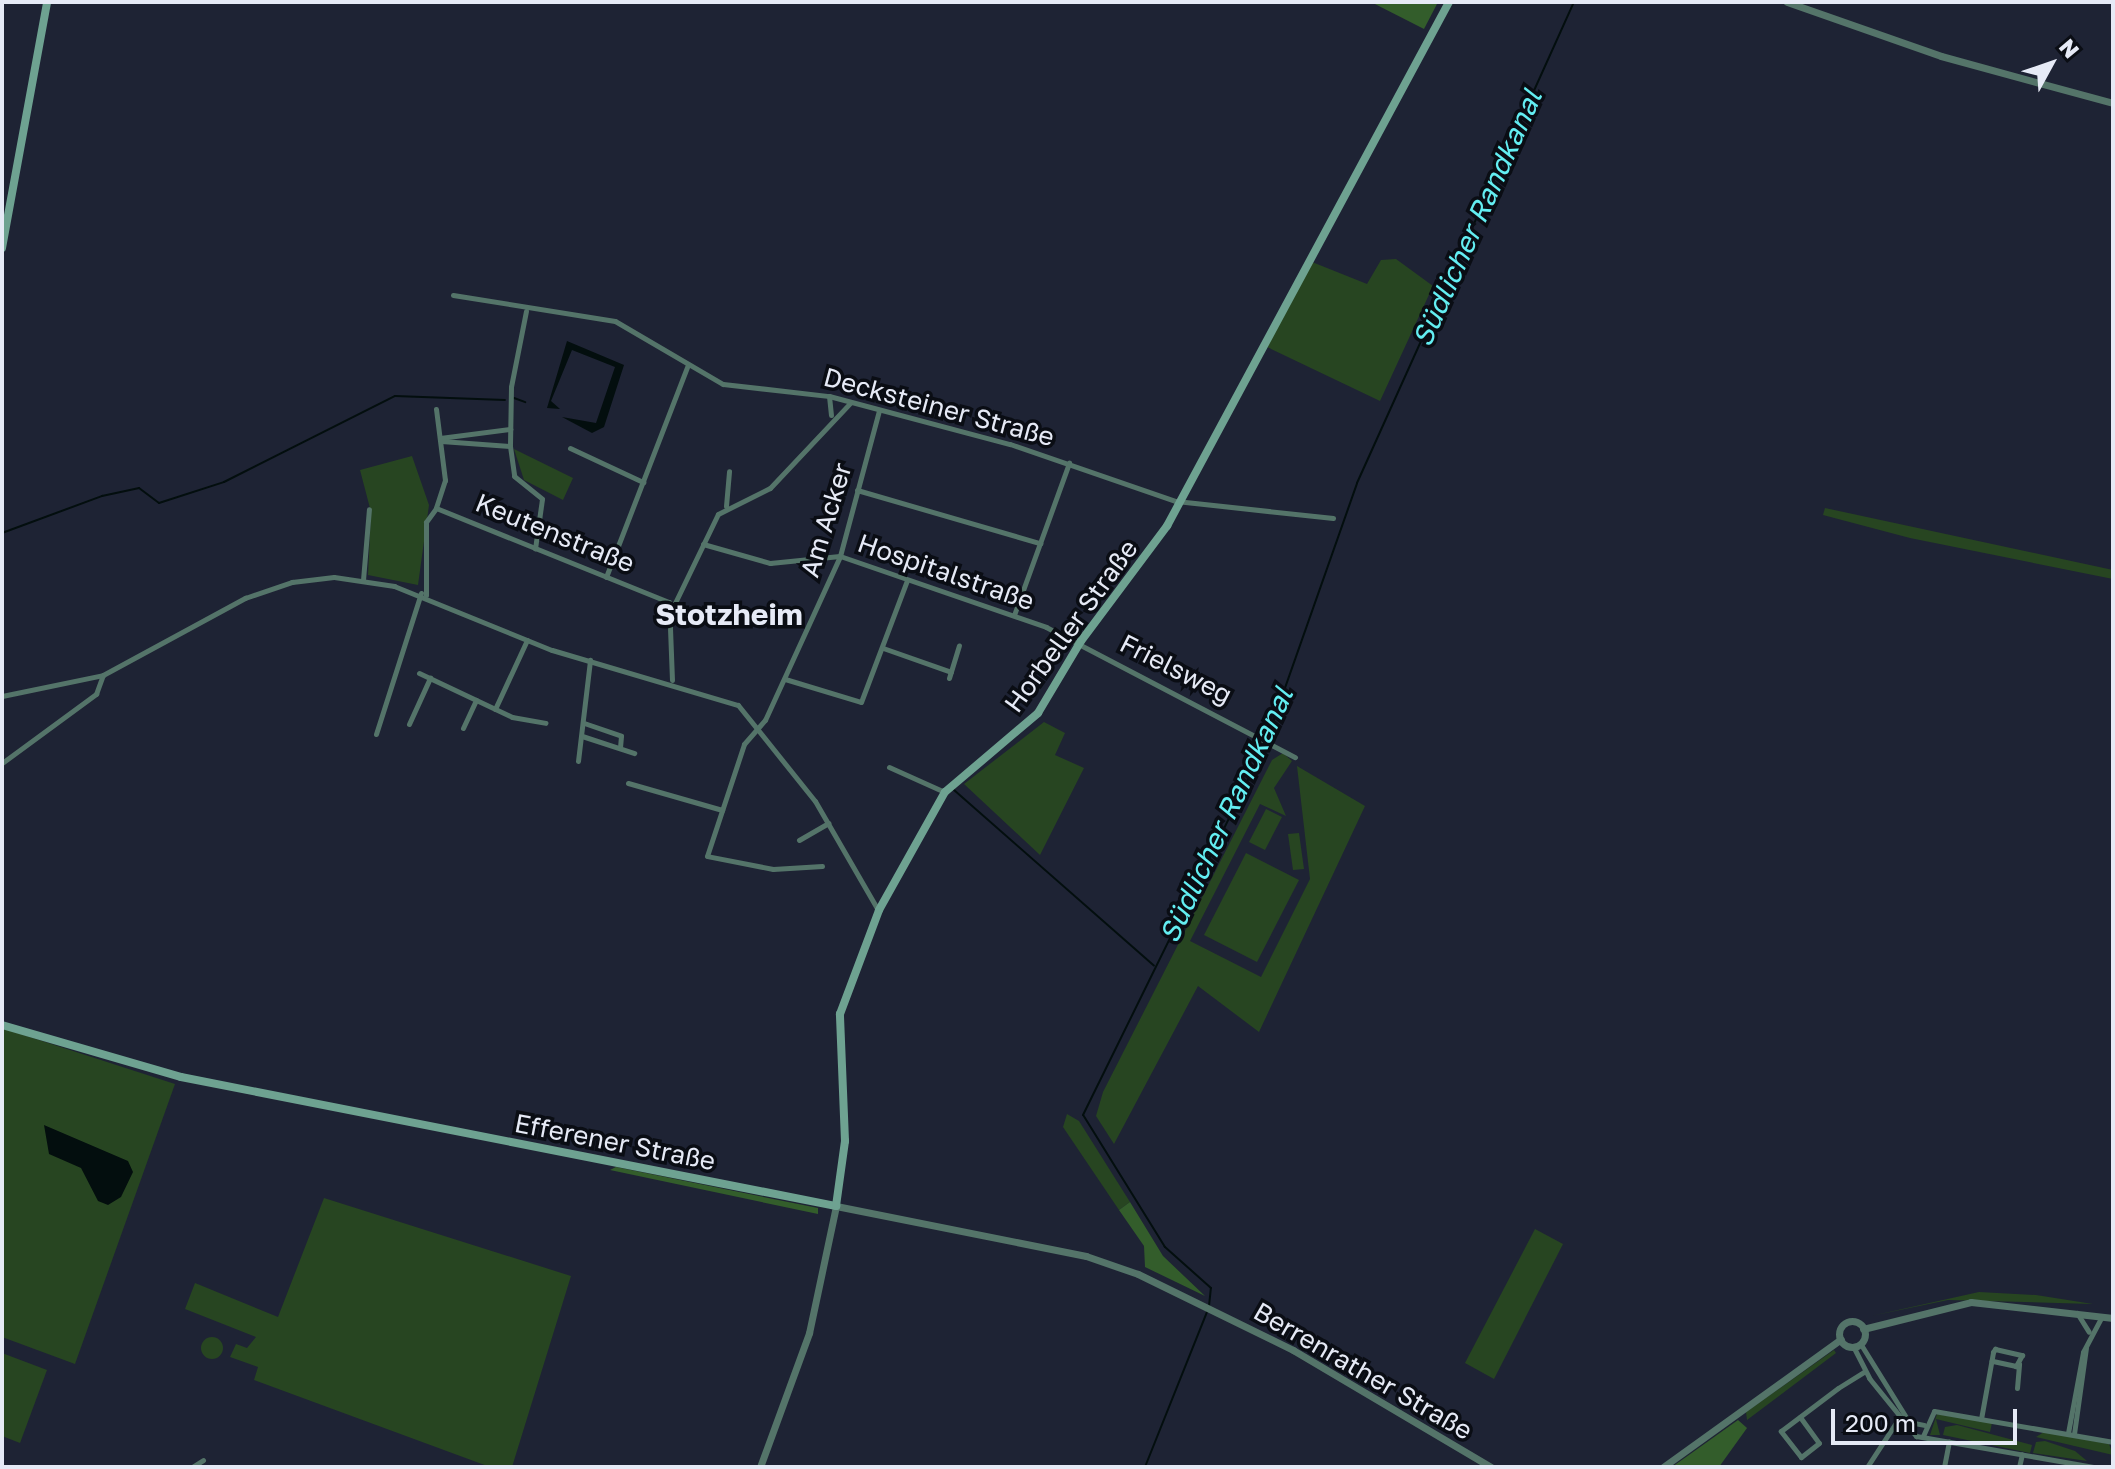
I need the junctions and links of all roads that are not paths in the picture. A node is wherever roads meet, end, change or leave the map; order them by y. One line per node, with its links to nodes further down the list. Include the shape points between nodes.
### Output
1 (47, 2): 5 (main road)
2 (1449, 2): 22 (main road, Horbeller Straße, via 1270,324)
3 (1787, 2): 4 (street, via 1941,56)
4 (2113, 103)
5 (2, 248)
6 (453, 295): 7 (street, Decksteiner Straße)
7 (526, 311): 8 (street, Decksteiner Straße, via 615,321); 14 (street)
8 (688, 364): 9 (street, Decksteiner Straße, via 730,386); 20 (street)
9 (829, 396): 10 (street, Decksteiner Straße); 13 (street)
10 (850, 403): 12 (street, Decksteiner Straße); 13 (street)
11 (436, 409): 15 (street)
12 (879, 410): 18 (street, Decksteiner Straße); 21 (street, Am Acker)
13 (831, 416): 23 (street, via 770,488)
14 (510, 429): 15 (street); 16 (street)
15 (441, 439): 16 (street); 24 (street, via 445,480)
16 (510, 446): 29 (street, via 516,481 542,499)
17 (570, 448): 20 (street)
18 (1069, 463): 22 (street, Decksteiner Straße); 27 (street)
19 (729, 471): 23 (street)
20 (643, 482): 31 (street)
21 (857, 490): 27 (street); 30 (street, Am Acker)
22 (1181, 502): 26 (street, Decksteiner Straße); 38 (main road, Horbeller Straße)
23 (726, 506): 28 (street)
24 (436, 508): 29 (street, Keutenstraße); 34 (street, Keutenstraße, via 426,522)
25 (369, 509): 32 (street)
26 (1333, 518)
27 (1040, 543): 36 (street)
28 (703, 544): 30 (street, Hospitalstraße, via 770,563); 35 (street)
29 (535, 549): 31 (street, Keutenstraße)
30 (840, 556): 33 (street, Hospitalstraße); 45 (street, Am Acker)
31 (606, 577): 35 (street, Keutenstraße)
32 (363, 580): 34 (street); 43 (street, via 321,578 260,592)
33 (907, 580): 36 (street, Hospitalstraße); 40 (street)
34 (423, 594): 37 (street); 55 (street)
35 (673, 607): 46 (street)
36 (1014, 615): 38 (street, Hospitalstraße)
37 (527, 640): 41 (street); 49 (street)
38 (1081, 641): 59 (street, Frielsweg); 64 (main road, Horbeller Straße, via 1038,713)
39 (959, 646): 40 (street, via 950,675)
40 (883, 648): 45 (street, via 856,704)
41 (590, 660): 46 (street); 51 (street)
42 (419, 673): 44 (street)
43 (103, 675): 47 (street); 61 (street, via 96,694)
44 (430, 678): 48 (street); 52 (street)
45 (785, 679): 53 (street, Am Acker)
46 (672, 680): 53 (street, via 721,697)
47 (2, 696)
48 (476, 700): 49 (street); 54 (street)
49 (495, 709): 50 (street)
50 (545, 723)
51 (584, 723): 56 (street); 57 (street, via 621,736)
52 (409, 724)
53 (761, 724): 65 (street, Am Acker, via 744,744); 66 (street)
54 (463, 728)
55 (376, 734)
56 (582, 736): 57 (street); 60 (street)
57 (620, 748): 58 (street)
58 (634, 753)
59 (1295, 757)
60 (578, 761)
61 (2, 763)
62 (889, 767): 64 (street)
63 (628, 783): 65 (street)
64 (945, 792): 69 (main road, Horbeller Straße)
65 (722, 810): 68 (street, Am Acker, via 707,856 773,869)
66 (829, 823): 67 (street); 69 (street)
67 (799, 840)
68 (822, 866)
69 (879, 910): 71 (main road, Horbeller Straße, via 840,1014 845,1141)
70 (2, 1025): 71 (main road, Efferener Straße, via 181,1077)
71 (836, 1206): 72 (street, Efferener Straße, via 1086,1256); 95 (street, Horbeller Straße, via 809,1333)
72 (1215, 1310): 96 (street, Berrenrather Straße)
73 (2076, 1312): 74 (street); 76 (street, via 1957,1303); 77 (street)
74 (2102, 1317): 75 (street); 77 (street)
75 (2113, 1318)
76 (1863, 1329): 78 (street, via 1848,1321); 79 (street)
77 (2089, 1332): 88 (street)
78 (1841, 1339): 79 (street); 97 (street)
79 (1857, 1345): 82 (street); 87 (street, via 1909,1422)
80 (1992, 1361): 81 (street); 81 (street, via 1998,1347 2020,1352); 86 (street)
81 (2019, 1364): 83 (street)
82 (1865, 1371): 84 (street); 85 (street)
83 (2017, 1388)
84 (1800, 1417): 84 (street, via 1781,1431 1801,1457 1819,1443)
85 (1899, 1418): 89 (street); 98 (street)
86 (1981, 1419): 87 (street, via 1934,1411); 88 (street)
87 (1924, 1425): 89 (street)
88 (2071, 1434): 91 (street)
89 (1923, 1436): 90 (street)
90 (1949, 1441): 92 (street); 99 (street)
91 (2113, 1442)
92 (2022, 1454): 100 (street); 101 (street)
93 (203, 1460): 94 (street)
94 (192, 1467)
95 (760, 1467)
96 (1491, 1467)
97 (1663, 1467)
98 (1867, 1467)
99 (1944, 1467)
100 (2019, 1467)
101 (2093, 1467)

